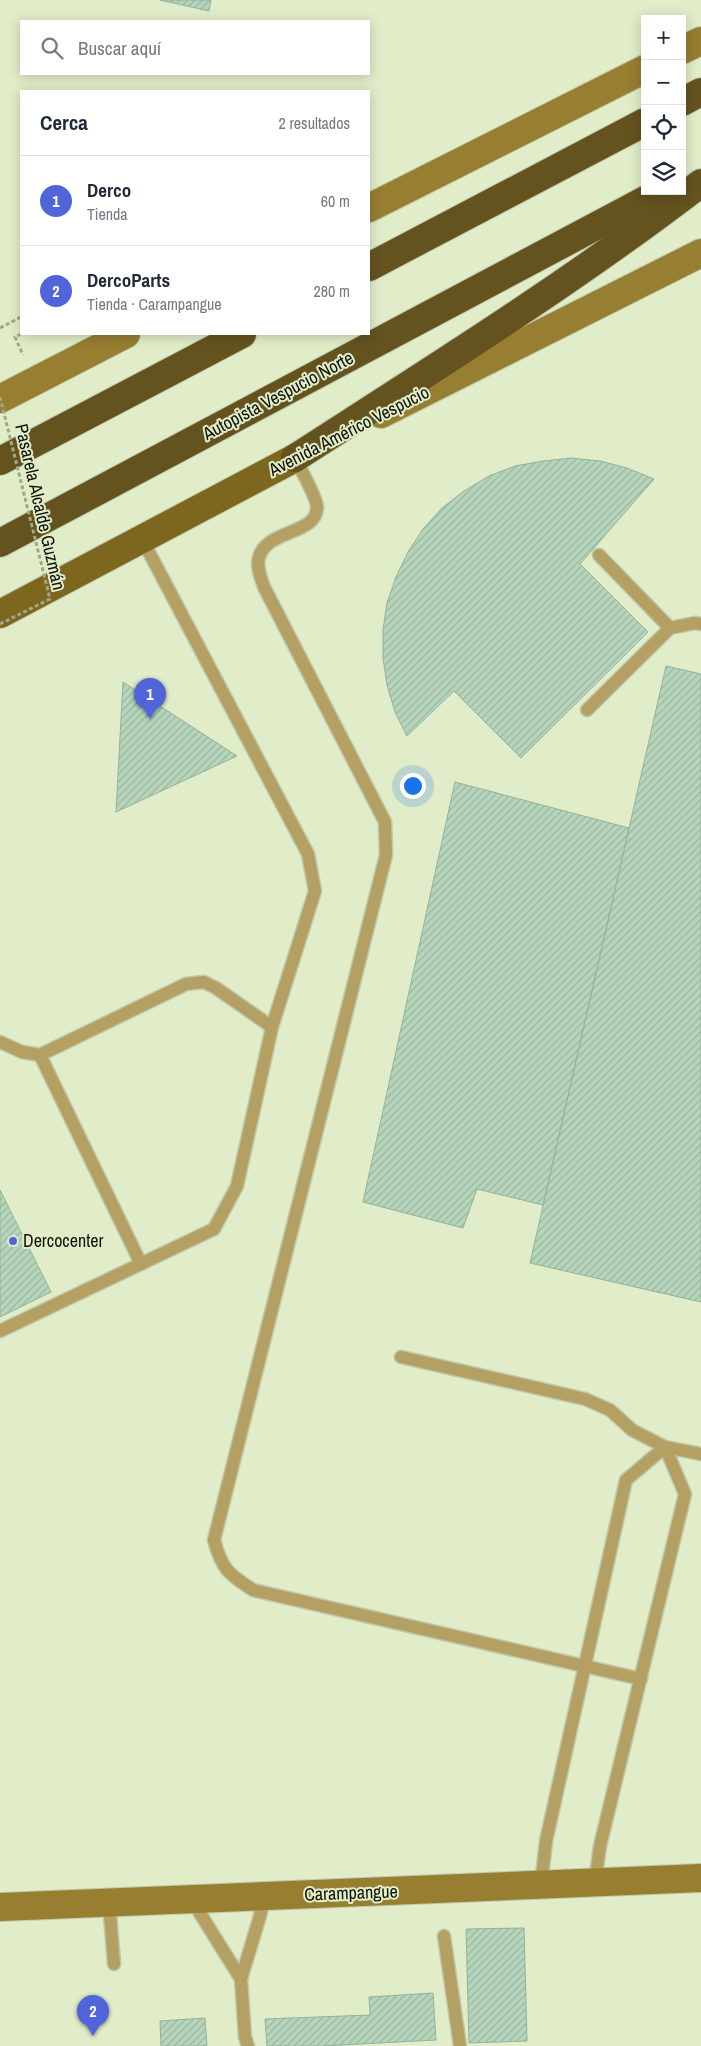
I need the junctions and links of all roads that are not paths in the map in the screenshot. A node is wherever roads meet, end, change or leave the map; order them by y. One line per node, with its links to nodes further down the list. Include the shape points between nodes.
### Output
1 (701, 41): 2 (main road)
2 (686, 48)
3 (641, 71): 11 (main road)
4 (701, 92): 5 (highway)
5 (686, 100)
6 (641, 124): 13 (highway)
7 (701, 171): 8 (highway)
8 (686, 179)
9 (701, 183): 17 (highway, via 567,282)
10 (654, 195): 20 (highway, Autopista Vespucio Norte)
11 (370, 207)
12 (701, 253): 17 (main road, Avenida Américo Vespucio)
13 (370, 266)
14 (124, 335): 16 (main road)
15 (240, 335): 18 (highway)
16 (0, 398)
17 (295, 458): 19 (main road, Avenida Américo Vespucio); 34 (lane, via 318,504 316,514 309,524 266,545 259,557 258,568 264,587 385,822 386,855 214,1540 220,1561 234,1578 253,1590)
18 (0, 461)
19 (142, 539): 22 (main road, Avenida Américo Vespucio); 26 (lane, via 308,854 315,891)
20 (0, 544)
21 (599, 555): 24 (lane)
22 (0, 614)
23 (701, 624): 24 (lane)
24 (670, 628): 25 (lane)
25 (587, 710)
26 (272, 1027): 28 (lane, via 216,988 204,982 186,984); 29 (lane, via 237,1186 214,1229)
27 (0, 1042): 28 (lane, via 22,1052)
28 (40, 1055): 29 (lane)
29 (141, 1264): 30 (lane)
30 (0, 1331)
31 (401, 1357): 32 (lane, via 585,1399 610,1410 632,1430)
32 (665, 1447): 33 (lane); 34 (lane, via 626,1480); 35 (lane, via 685,1494)
33 (701, 1454)
34 (586, 1666): 35 (lane); 38 (lane, via 546,1841)
35 (641, 1680): 37 (lane)
36 (701, 1878): 37 (main road, Carampangue)
37 (594, 1882): 38 (main road, Carampangue)
38 (541, 1885): 39 (main road, Carampangue)
39 (264, 1896): 40 (main road, Carampangue); 45 (lane)
40 (191, 1899): 41 (main road, Carampangue); 45 (lane)
41 (108, 1902): 42 (main road, Carampangue); 44 (lane)
42 (0, 1907)
43 (444, 1936): 47 (lane)
44 (114, 1964)
45 (241, 1979): 46 (lane)
46 (248, 2046)
47 (460, 2046)

